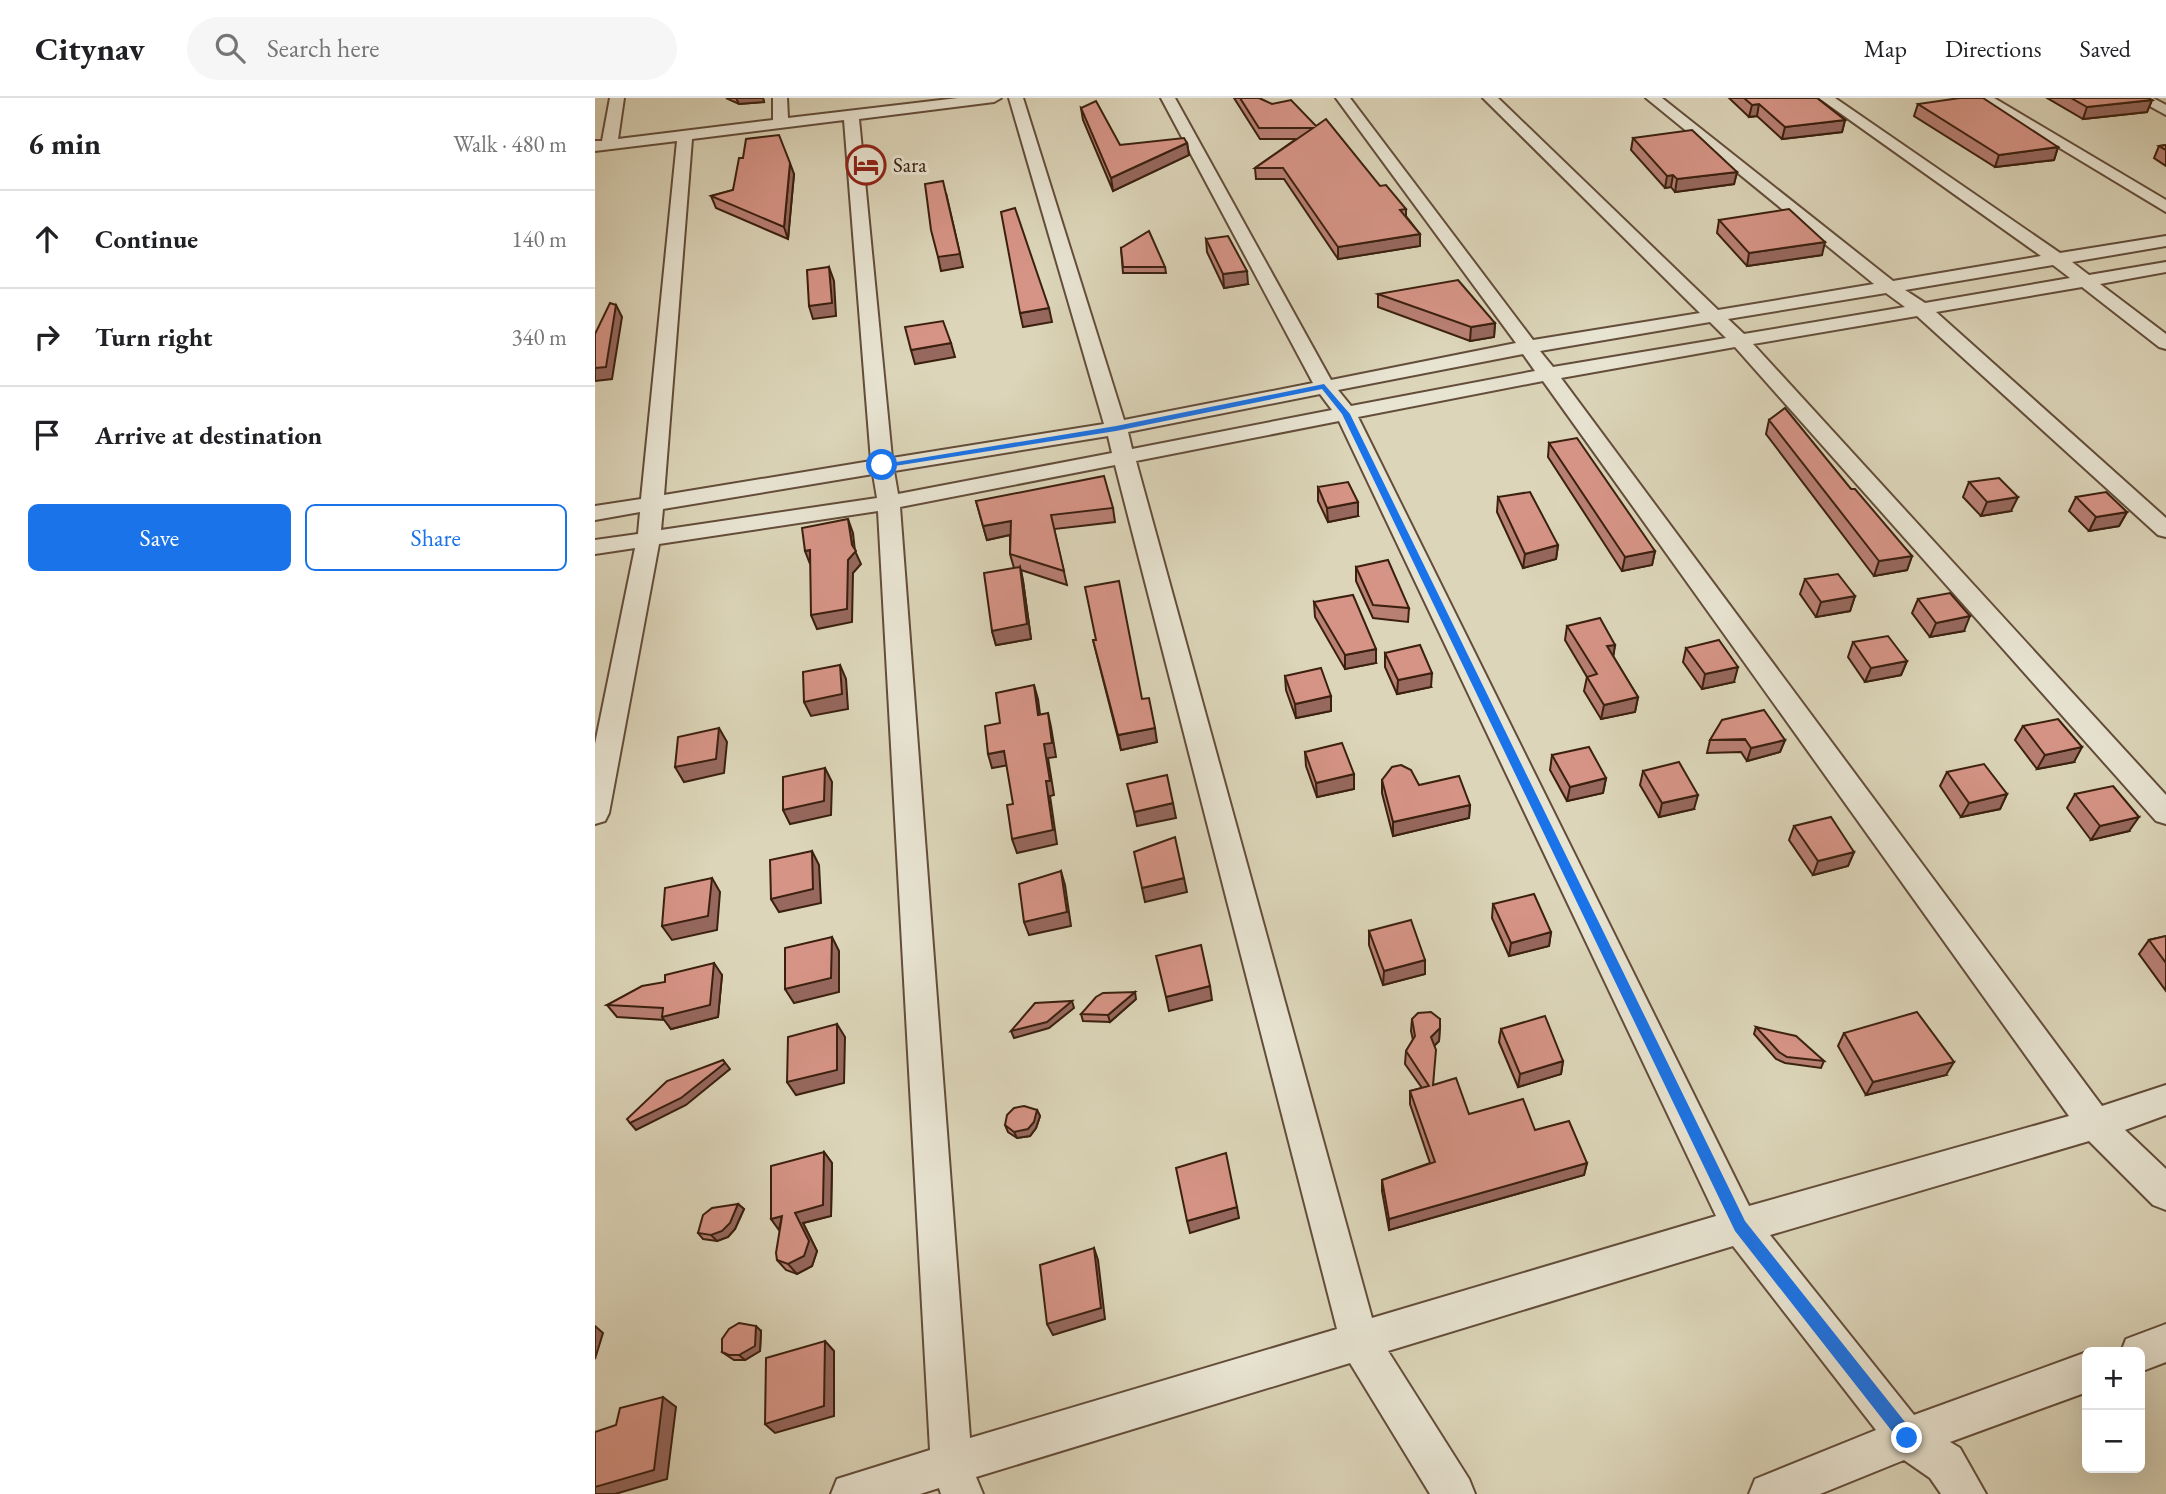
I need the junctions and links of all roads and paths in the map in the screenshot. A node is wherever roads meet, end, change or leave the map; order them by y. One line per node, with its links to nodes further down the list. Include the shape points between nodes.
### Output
1 (617, 98): 17 (street)
2 (780, 98): 15 (street)
3 (994, 98): 12 (street)
4 (1016, 98): 32 (street)
5 (1168, 98): 30 (street)
6 (1343, 98): 28 (street)
7 (1490, 98): 25 (street)
8 (1653, 98): 23 (street)
9 (1826, 98): 20 (street)
10 (1984, 98): 18 (street)
11 (2142, 98): 13 (street)
12 (947, 101): 14 (street)
13 (2166, 111)
14 (851, 115): 15 (street); 34 (street)
15 (781, 123): 16 (street)
16 (685, 134): 17 (street); 36 (street)
17 (602, 145)
18 (2166, 207)
19 (2166, 241): 20 (street)
20 (2058, 260): 22 (street); 23 (street)
21 (2166, 267): 22 (street)
22 (2084, 280): 24 (street); 27 (street)
23 (1888, 286): 24 (street); 25 (street)
24 (1922, 310): 26 (street); 38 (street)
25 (1713, 315): 26 (street); 28 (street)
26 (1739, 340): 29 (street); 42 (street)
27 (2166, 344)
28 (1527, 347): 29 (street); 30 (street)
29 (1548, 373): 31 (street); 44 (street)
30 (1324, 386): 31 (street); 32 (street)
31 (1346, 414): 33 (street); 46 (street)
32 (1116, 428): 33 (street); 34 (street)
33 (1122, 456): 35 (street); 47 (street)
34 (882, 465): 35 (street); 36 (street)
35 (889, 503): 39 (street); 52 (street)
36 (652, 505): 37 (street); 39 (street)
37 (595, 513)
38 (2166, 530)
39 (649, 538): 40 (street); 41 (street)
40 (595, 547)
41 (595, 813)
42 (2166, 813)
43 (2166, 1100): 44 (street)
44 (2095, 1124): 45 (street); 46 (street)
45 (2166, 1193)
46 (1740, 1226): 47 (street); 51 (street)
47 (1359, 1341): 52 (street); 54 (street)
48 (2166, 1343): 49 (street)
49 (2145, 1351)
50 (2082, 1374): 51 (street)
51 (1907, 1438): 55 (street); 56 (street, via 1945,1463)
52 (956, 1479): 53 (street)
53 (852, 1494)
54 (1454, 1494)
55 (1770, 1494)
56 (1965, 1494)

